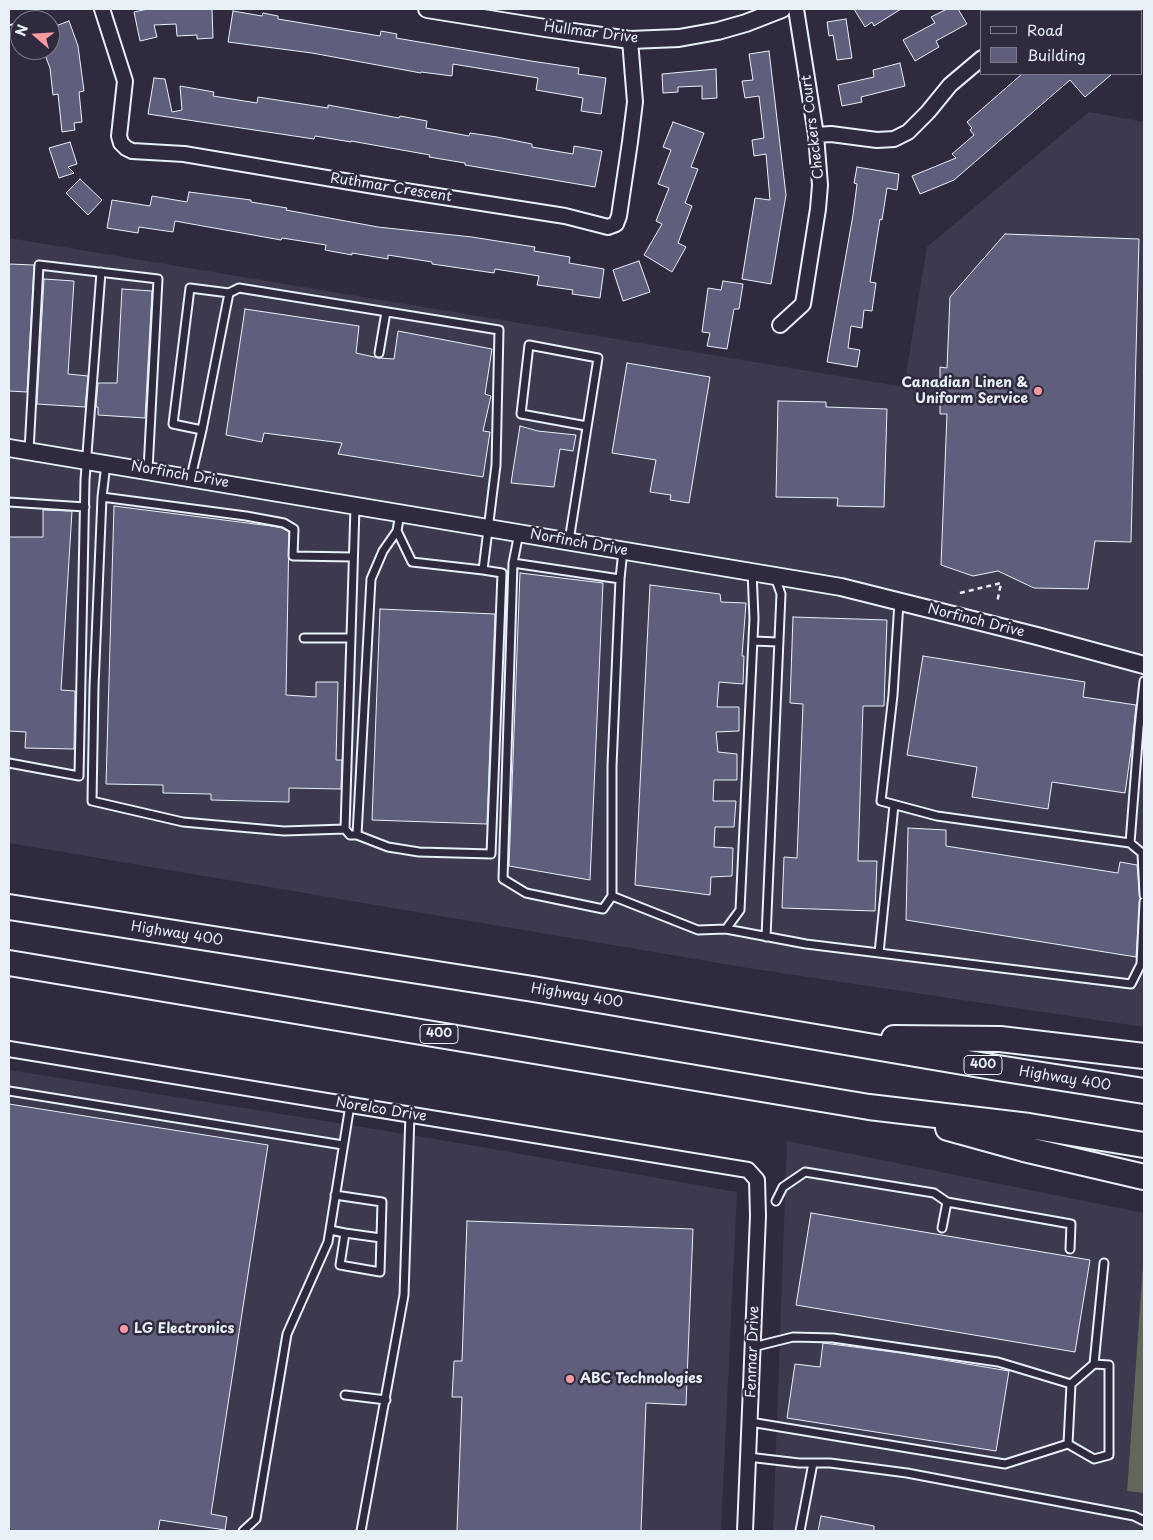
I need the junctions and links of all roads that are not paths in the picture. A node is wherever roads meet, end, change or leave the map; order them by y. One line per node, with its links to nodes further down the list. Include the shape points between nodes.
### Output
1 (27, 9): 6 (street)
2 (102, 9): 7 (street, Ruthmar Crescent, via 124,81 119,136 121,143 132,151 184,154 565,216 608,226 616,224 619,216 635,102)
3 (427, 9): 7 (street, Hullmar Drive)
4 (782, 9): 7 (street, Hullmar Drive, via 718,31 679,38)
5 (796, 9): 9 (street, Checkers Court)
6 (9, 16)
7 (630, 40)
8 (980, 60): 9 (street, via 950,85 908,132 877,140)
9 (816, 135): 13 (street, Checkers Court, via 820,185 802,304)
10 (101, 272): 18 (lane, via 39,265); 19 (lane); 21 (lane, via 158,279)
11 (229, 293): 12 (lane, via 239,288); 16 (lane); 16 (lane, via 190,288 174,424)
12 (386, 312): 14 (lane); 28 (lane, via 499,330 496,465)
13 (780, 325)
14 (379, 353)
15 (587, 426): 15 (lane, via 598,358 528,345 521,414); 31 (lane)
16 (202, 430): 22 (lane)
17 (9, 448): 18 (street, Norfinch Drive)
18 (29, 451): 19 (street, Norfinch Drive)
19 (86, 460): 20 (street, Norfinch Drive); 26 (lane)
20 (106, 463): 21 (street, Norfinch Drive); 23 (lane)
21 (148, 470): 22 (street, Norfinch Drive)
22 (191, 477): 25 (street, Norfinch Drive)
23 (102, 497): 33 (lane, via 284,524 294,529 293,556); 50 (lane, via 92,801 183,822 284,831)
24 (9, 502): 26 (lane)
25 (355, 505): 27 (street, Norfinch Drive); 33 (lane)
26 (84, 506): 48 (lane, via 79,776)
27 (400, 513): 28 (street, Norfinch Drive); 29 (lane)
28 (488, 528): 30 (street, Norfinch Drive); 35 (lane)
29 (397, 531): 35 (lane, via 412,562); 51 (lane, via 383,551 371,579)
30 (519, 533): 31 (street, Norfinch Drive); 34 (lane)
31 (569, 541): 32 (street, Norfinch Drive)
32 (623, 550): 37 (street, Norfinch Drive); 40 (lane)
33 (353, 557): 43 (lane)
34 (513, 563): 38 (lane); 40 (lane)
35 (483, 570): 36 (lane)
36 (502, 572): 38 (lane); 51 (lane, via 491,854 419,852 388,847)
37 (752, 572): 39 (street, Norfinch Drive); 44 (lane)
38 (513, 573): 54 (lane, via 503,879 526,893 603,910)
39 (775, 576): 41 (street, Norfinch Drive, via 841,587); 45 (lane, via 781,594)
40 (620, 579): 54 (lane, via 612,766)
41 (899, 602): 46 (street, Norfinch Drive); 49 (lane, via 881,801)
42 (304, 638): 43 (lane)
43 (351, 638): 50 (lane)
44 (753, 641): 45 (lane); 57 (lane, via 740,910)
45 (778, 642): 58 (lane)
46 (1144, 665)
47 (1144, 680): 52 (lane)
48 (9, 763)
49 (894, 805): 52 (lane, via 937,816); 59 (lane)
50 (344, 829): 51 (lane, via 350,835)
51 (357, 835)
52 (1130, 843): 53 (lane, via 1142,853)
53 (1144, 895)
54 (612, 896): 57 (lane, via 698,930)
55 (1144, 902): 59 (lane, via 1142,964 1130,984)
56 (9, 907): 61 (highway, Highway 400 / 400)
57 (726, 930): 58 (lane)
58 (766, 937): 59 (lane)
59 (879, 953)
60 (9, 963): 67 (highway, 400)
61 (823, 1037): 63 (highway, via 1000,1039); 65 (highway, Highway 400 / 400)
62 (9, 1049): 66 (street, Norelco Drive)
63 (1144, 1056)
64 (9, 1091): 69 (lane)
65 (1144, 1091)
66 (350, 1105): 68 (street, Norelco Drive); 69 (lane)
67 (869, 1107): 70 (highway, 400, via 1029,1126); 72 (highway)
68 (410, 1114): 71 (street, Norelco Drive, via 748,1170); 86 (lane, via 404,1295)
69 (343, 1145): 73 (lane)
70 (1144, 1145)
71 (753, 1174): 82 (street, Fenmar Drive, via 757,1180 758,1216)
72 (1144, 1177)
73 (335, 1196): 77 (lane); 79 (lane, via 382,1202)
74 (776, 1201): 75 (lane, via 783,1187 805,1172 934,1193)
75 (947, 1202): 76 (lane); 80 (lane, via 1072,1224)
76 (942, 1228)
77 (330, 1230): 78 (lane); 92 (lane, via 328,1242 287,1334 256,1519)
78 (345, 1233): 79 (lane); 79 (lane, via 340,1265 380,1272)
79 (381, 1238)
80 (1070, 1249)
81 (1104, 1262): 83 (lane)
82 (753, 1346): 84 (lane, via 794,1337 833,1338 998,1362); 87 (street, Fenmar Drive)
83 (1094, 1364): 84 (lane); 88 (lane, via 1109,1366 1109,1455 1094,1459)
84 (1071, 1384): 88 (lane)
85 (346, 1395): 86 (lane)
86 (386, 1400): 93 (lane)
87 (750, 1422): 88 (lane, via 1005,1464); 89 (street, Fenmar Drive)
88 (1068, 1444)
89 (748, 1457): 90 (lane); 94 (street, Fenmar Drive)
90 (813, 1463): 91 (lane, via 917,1475 1134,1516); 95 (lane)
91 (1144, 1521)
92 (244, 1531)
93 (361, 1531)
94 (745, 1531)
95 (800, 1531)

